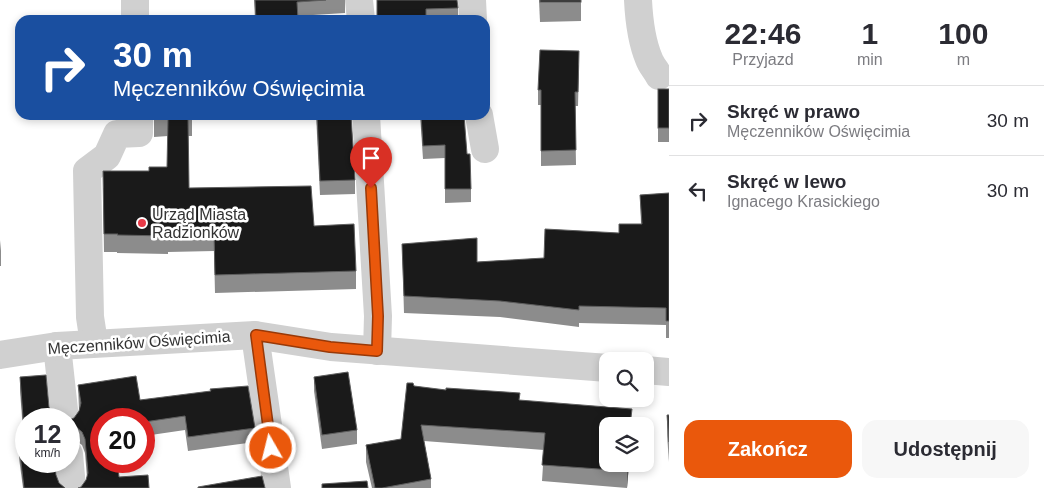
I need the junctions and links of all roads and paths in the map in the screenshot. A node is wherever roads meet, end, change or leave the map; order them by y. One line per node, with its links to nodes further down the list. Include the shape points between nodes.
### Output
1 (135, 0): 5 (street)
2 (360, 0): 6 (street)
3 (472, 0): 7 (street)
4 (638, 0): 8 (street, via 644,44)
5 (135, 15)
6 (361, 15)
7 (473, 15)
8 (659, 76)
9 (139, 120): 14 (street, via 139,133 117,134 107,156 88,171 90,317)
10 (366, 120): 16 (street, via 378,316)
11 (481, 120): 12 (street)
12 (485, 149)
13 (256, 335): 14 (street, Męczenników Oświęcimia); 16 (street, Męczenników Oświęcimia); 24 (street)
14 (94, 343): 15 (street, Męczenników Oświęcimia)
15 (57, 346): 17 (street, Męczenników Oświęcimia); 21 (street)
16 (377, 351): 18 (street, Męczenników Oświęcimia)
17 (0, 355)
18 (599, 367)
19 (654, 371): 20 (street)
20 (669, 372)
21 (64, 408)
22 (71, 473): 23 (street)
23 (72, 488)
24 (277, 488)

